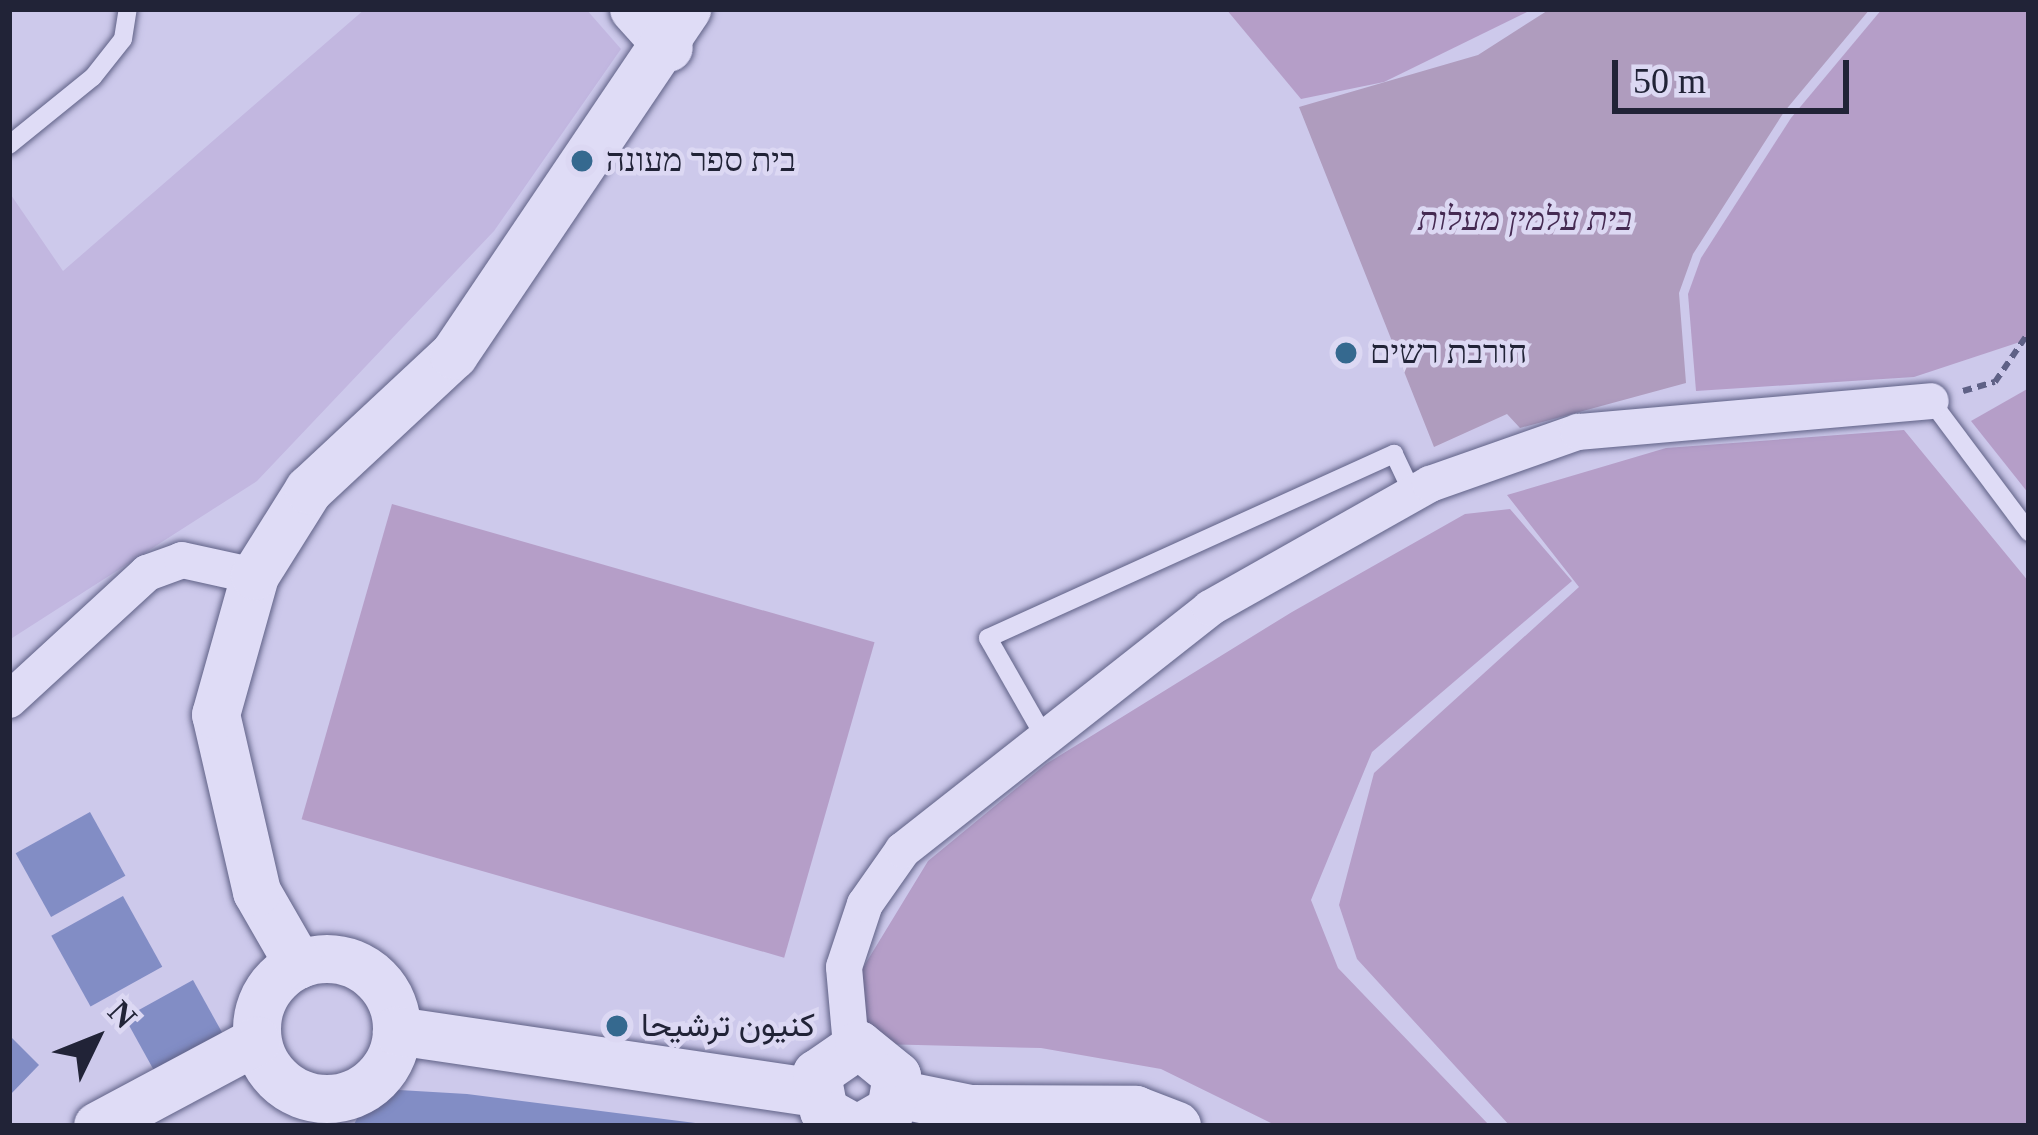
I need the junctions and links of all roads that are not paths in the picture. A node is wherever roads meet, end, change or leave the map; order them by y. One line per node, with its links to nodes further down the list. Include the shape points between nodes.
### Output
1 (128, 9): 4 (lane, via 123,40 93,77)
2 (634, 9): 3 (main road)
3 (678, 29): 8 (main road, via 454,355 309,490)
4 (9, 145)
5 (1931, 401): 6 (street, via 1578,432); 7 (lane)
6 (1413, 494): 10 (street, via 1210,608); 10 (lane, via 1394,454 988,638)
7 (2029, 532)
8 (255, 576): 9 (street, via 182,560 147,573); 11 (main road, via 216,715 256,892)
9 (9, 700)
10 (1041, 731): 14 (street, via 903,850 865,904 844,967)
11 (299, 964): 12 (main road, via 366,971); 13 (main road, via 270,988)
12 (397, 1031): 15 (main road, via 379,1076); 16 (main road)
13 (257, 1041): 15 (main road, via 278,1079); 18 (main road)
14 (851, 1046): 16 (main road, via 827,1057); 16 (main road, via 889,1060)
15 (333, 1112)
16 (852, 1115): 17 (main road, via 970,1109)
17 (1148, 1120)
18 (98, 1126)

